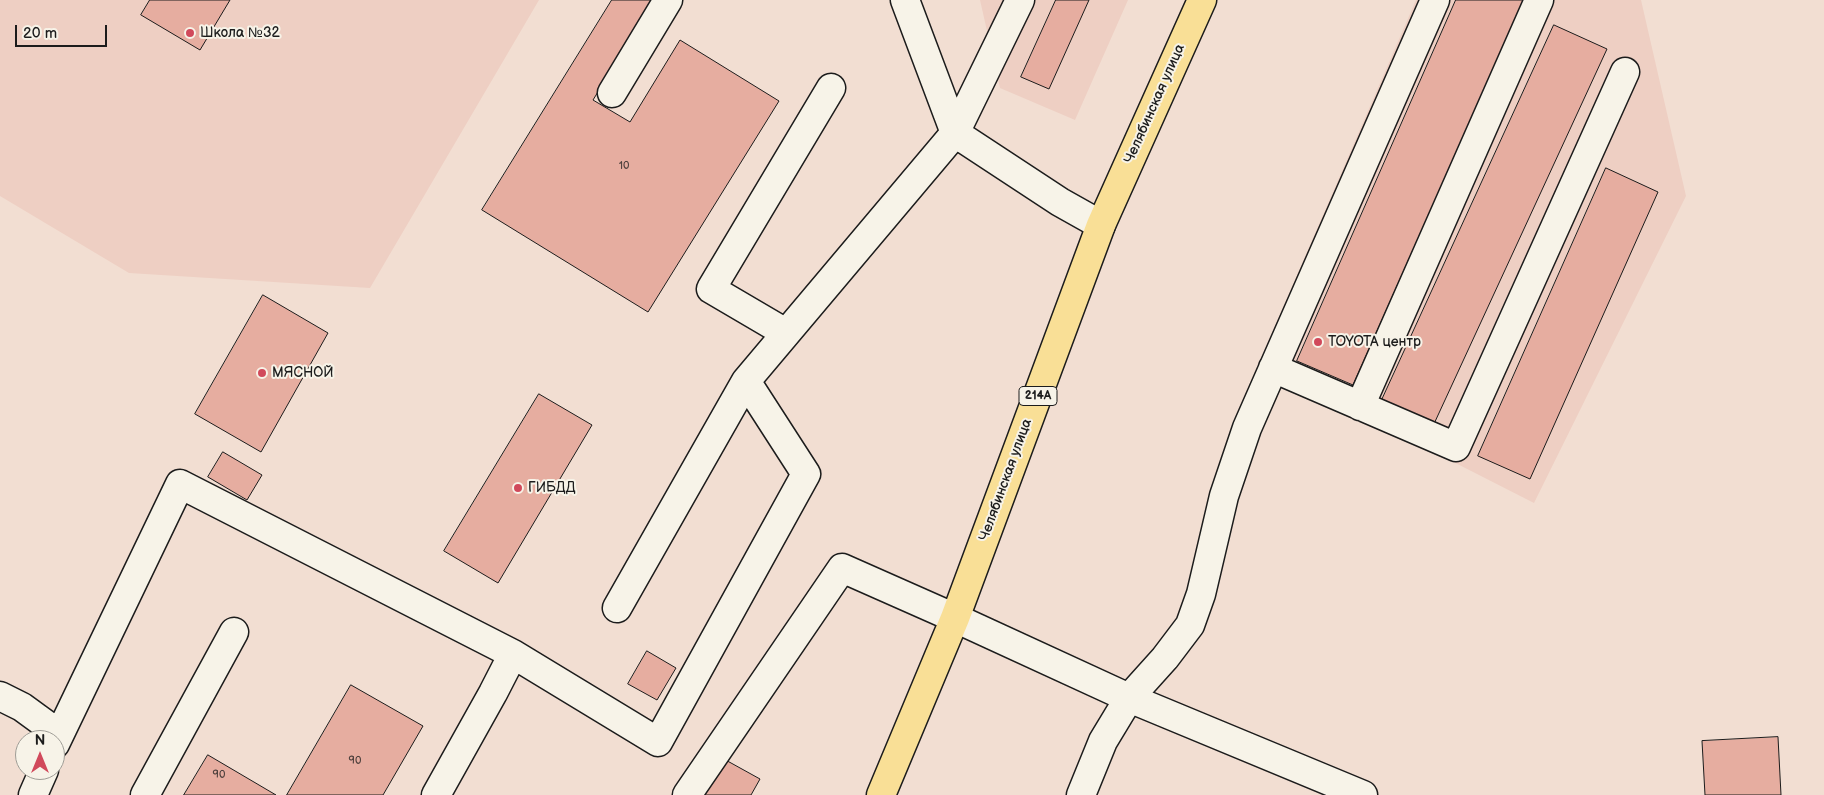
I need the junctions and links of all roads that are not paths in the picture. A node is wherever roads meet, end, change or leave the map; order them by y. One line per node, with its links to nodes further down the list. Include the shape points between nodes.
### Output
1 (668, 0): 9 (lane)
2 (906, 0): 10 (lane)
3 (1020, 0): 10 (lane)
4 (1202, 0): 11 (main road, Челябинская улица / 214А)
5 (1435, 0): 13 (lane)
6 (1539, 0): 15 (lane)
7 (1625, 72): 15 (lane, via 1456,447)
8 (831, 88): 12 (lane, via 711,289)
9 (612, 93)
10 (954, 133): 11 (lane); 12 (lane)
11 (1101, 225): 17 (main road, Челябинская улица / 214А)
12 (786, 333): 14 (lane)
13 (1273, 368): 15 (lane); 21 (lane, via 1247,428 1224,496 1190,625)
14 (746, 381): 16 (lane); 19 (lane, via 806,474 658,742)
15 (1360, 406)
16 (617, 608)
17 (955, 618): 21 (lane); 28 (lane, via 842,568); 29 (main road, Челябинская улица / 214А)
18 (234, 632): 26 (lane)
19 (513, 654): 23 (lane, via 180,484); 27 (lane)
20 (0, 696): 22 (lane, via 22,707)
21 (1129, 698): 30 (lane, via 1103,742); 31 (lane)
22 (47, 730)
23 (61, 730)
24 (40, 780): 25 (lane)
25 (33, 795)
26 (145, 795)
27 (436, 795)
28 (687, 795)
29 (881, 795)
30 (1081, 795)
31 (1363, 795)

